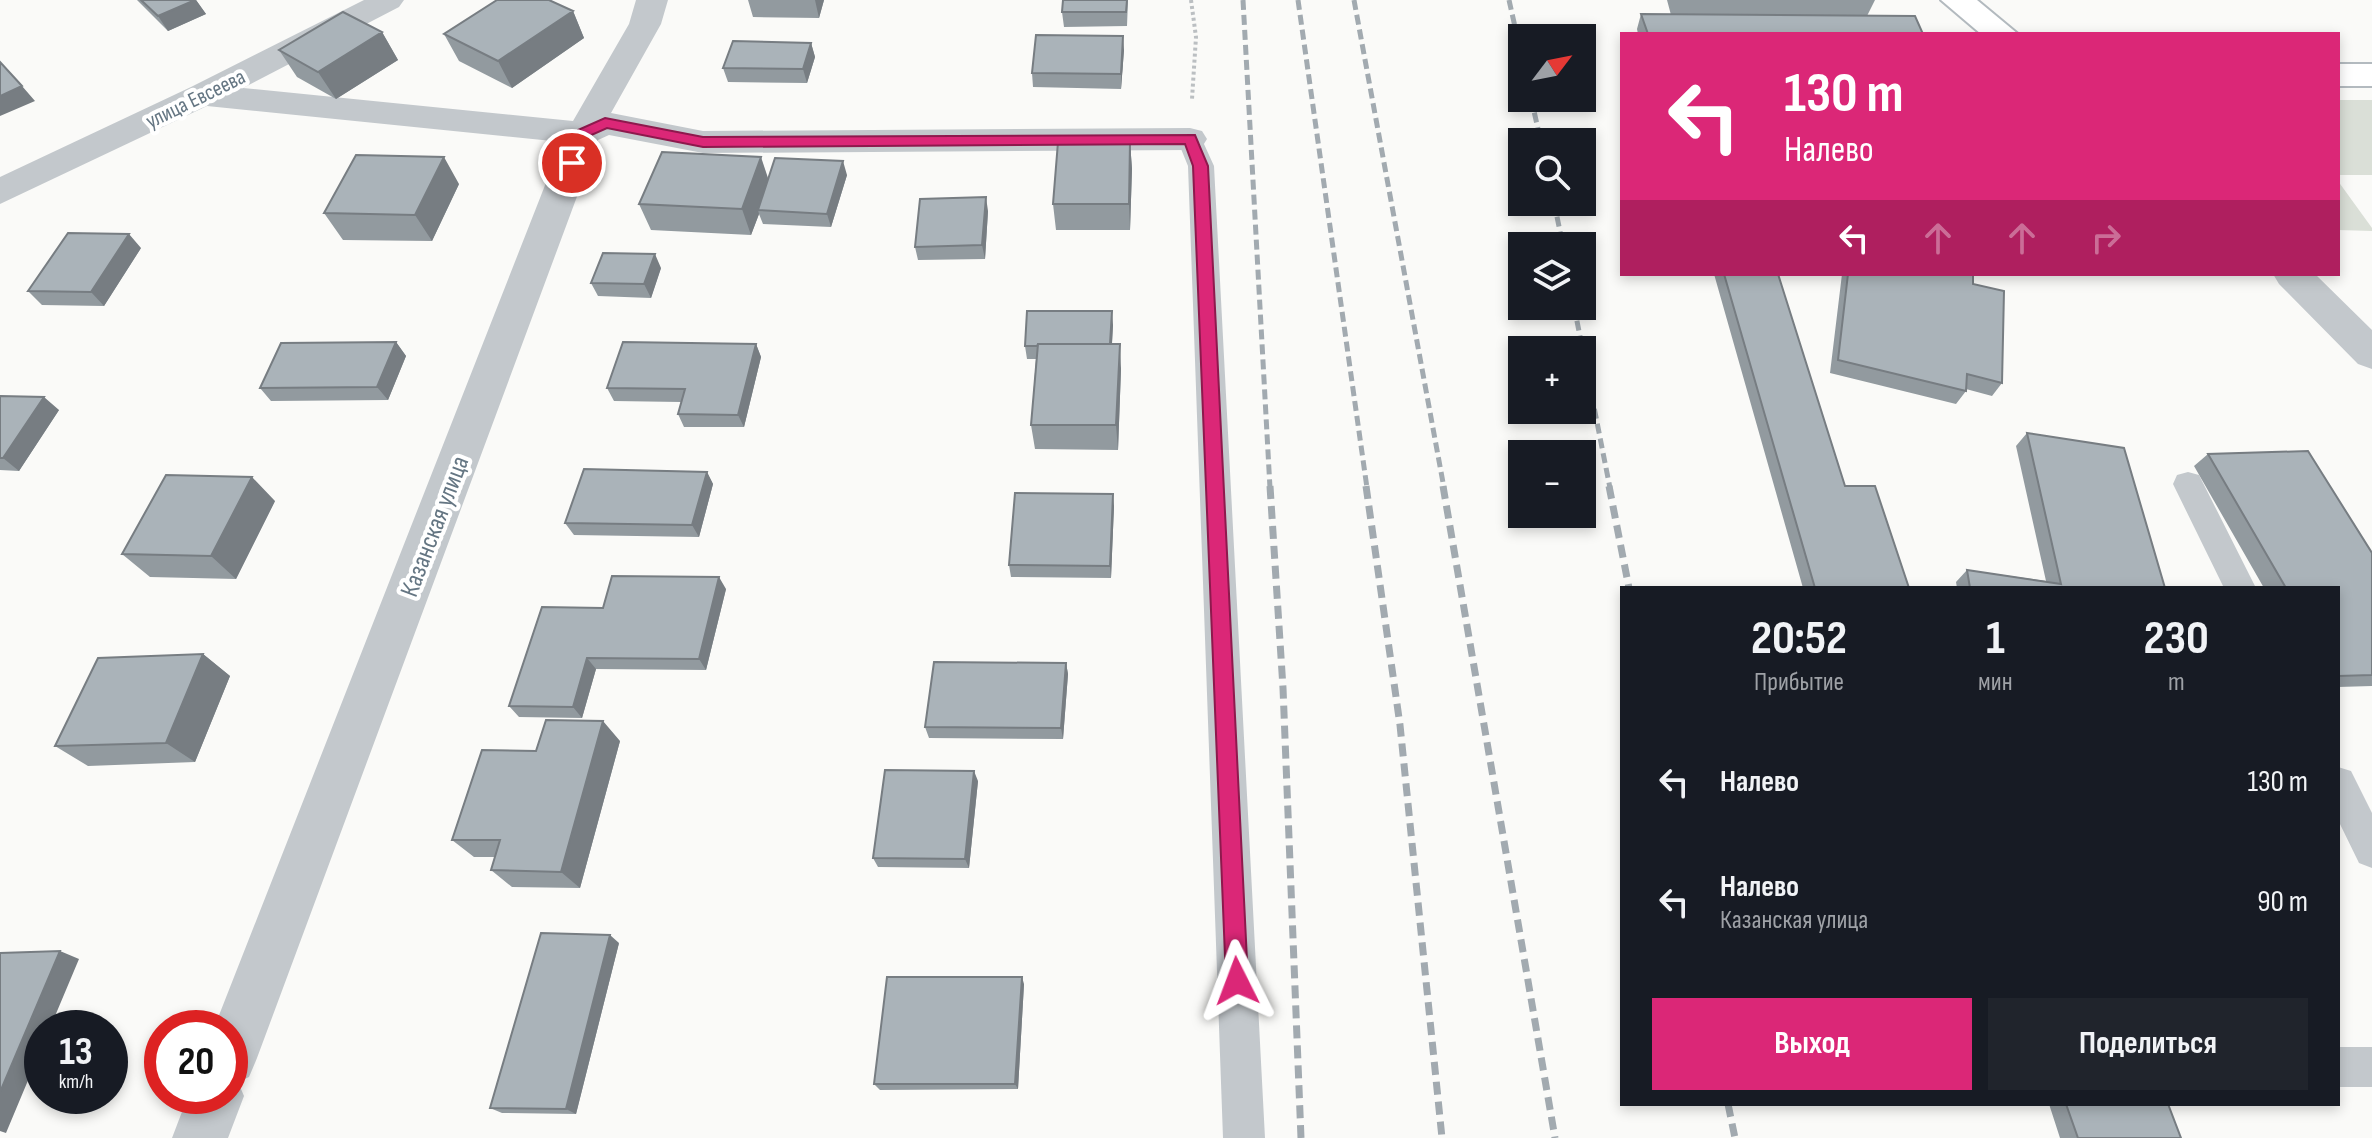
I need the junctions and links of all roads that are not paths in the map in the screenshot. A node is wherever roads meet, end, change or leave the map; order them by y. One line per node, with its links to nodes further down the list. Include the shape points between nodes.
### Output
1 (388, 0): 5 (street, улица Евсеева)
2 (652, 0): 6 (street, Казанская улица, via 645,24)
3 (2340, 75): 4 (street)
4 (2372, 75)
5 (203, 95): 6 (street); 8 (street, улица Евсеева)
6 (583, 133): 7 (street, via 605,123 703,142); 15 (street, Казанская улица)
7 (1190, 139): 20 (lane, via 1201,166)
8 (0, 192)
9 (2294, 276): 10 (street)
10 (2372, 354)
11 (2188, 484): 12 (lane)
12 (2239, 586)
13 (2340, 787): 14 (lane)
14 (2372, 851)
15 (248, 1011)
16 (2340, 1067): 17 (lane)
17 (2372, 1067)
18 (209, 1114): 19 (street)
19 (200, 1138)
20 (1244, 1138)

